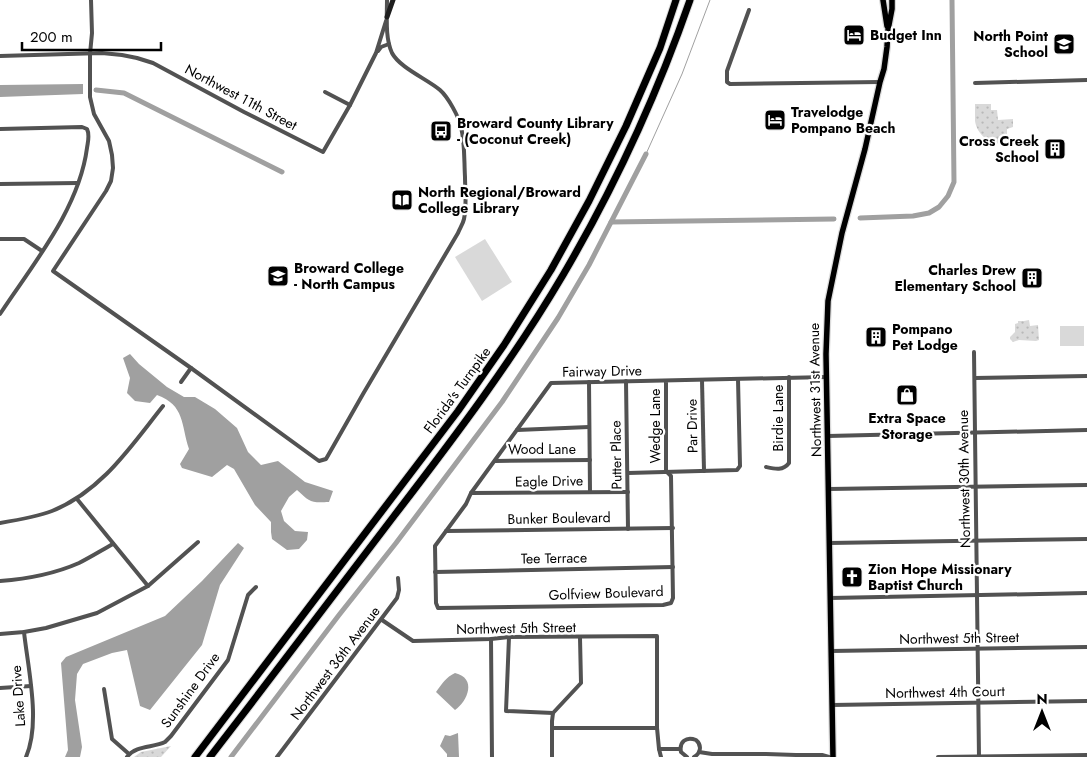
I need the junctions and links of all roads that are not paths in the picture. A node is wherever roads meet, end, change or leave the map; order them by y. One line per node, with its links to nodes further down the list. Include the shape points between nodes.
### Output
1 (91, 0): 13 (street)
2 (386, 0): 9 (street)
3 (393, 0): 9 (main road)
4 (676, 0): 101 (highway, Florida's Turnpike, via 638,100 589,201 504,345 458,411)
5 (690, 0): 102 (highway, Florida's Turnpike, via 638,130 604,199 518,348)
6 (883, 0): 10 (main road, Northwest 31st Avenue)
7 (892, 0): 10 (main road, Northwest 31st Avenue)
8 (749, 10): 16 (street, via 727,71 730,84)
9 (387, 17): 11 (street); 12 (street)
10 (888, 30): 16 (main road, Northwest 31st Avenue)
11 (389, 44): 12 (street); 27 (street, via 399,62 443,92 461,124 464,218 326,459 320,461)
12 (376, 52): 19 (street)
13 (90, 54): 14 (street, Northwest 11th Street); 19 (street, Northwest 11th Street, via 122,55 153,64 323,152); 27 (street, via 90,97 94,114 109,141 113,168 111,181 53,271)
14 (0, 56)
15 (1087, 80): 17 (street)
16 (880, 82): 30 (main road, Northwest 31st Avenue, via 828,302)
17 (975, 82)
18 (325, 92): 19 (street)
19 (350, 105)
20 (0, 129): 21 (street, via 87,129 86,156)
21 (78, 182): 22 (street); 24 (street, via 64,215)
22 (0, 184)
23 (0, 239): 24 (street, via 24,239)
24 (42, 251): 25 (street)
25 (1, 311)
26 (974, 352): 31 (street, Northwest 30th Avenue)
27 (191, 368): 36 (street)
28 (1087, 376): 31 (street)
29 (789, 377): 30 (street, Fairway Drive); 32 (street, Fairway Drive); 46 (street, Birdie Lane, via 789,463 782,469)
30 (827, 377): 43 (main road, Northwest 31st Avenue)
31 (975, 378): 42 (street, Northwest 30th Avenue)
32 (738, 379): 33 (street, Fairway Drive); 48 (street, via 740,466 737,470)
33 (702, 380): 35 (street, Fairway Drive); 48 (street, Par Drive)
34 (626, 381): 35 (street, Fairway Drive); 37 (street, Fairway Drive); 49 (street, Putter Place)
35 (666, 381): 47 (street, Wedge Lane)
36 (180, 382)
37 (589, 382): 39 (street); 40 (street, Fairway Drive, via 551,383)
38 (162, 406): 56 (street, via 106,476)
39 (589, 427): 40 (street); 44 (street)
40 (517, 430): 45 (street, Fairway Drive)
41 (1087, 430): 42 (street)
42 (975, 432): 43 (street); 51 (street, Northwest 30th Avenue)
43 (828, 436): 52 (main road, Northwest 31st Avenue)
44 (590, 460): 45 (street, Wood Lane); 53 (street)
45 (495, 461): 55 (street, Fairway Drive)
46 (766, 467)
47 (666, 471): 48 (street); 49 (street); 58 (street, Golfview Boulevard, via 672,476)
48 (704, 471)
49 (628, 473): 54 (street, Putter Place)
50 (1087, 484): 51 (street)
51 (976, 486): 52 (street); 62 (street, Northwest 30th Avenue)
52 (829, 489): 64 (main road, Northwest 31st Avenue)
53 (590, 492): 54 (street, Eagle Drive); 55 (street, Eagle Drive)
54 (628, 492): 59 (street, Putter Place)
55 (471, 493): 60 (street, Fairway Drive)
56 (77, 499): 57 (street, via 28,519); 65 (street)
57 (0, 523)
58 (673, 528): 59 (street, Bunker Boulevard); 66 (street, Golfview Boulevard)
59 (628, 529): 60 (street, Bunker Boulevard)
60 (446, 531): 67 (street, Fairway Drive, via 435,546)
61 (1087, 538): 62 (street)
62 (976, 540): 64 (street); 73 (street, Northwest 30th Avenue)
63 (198, 542): 70 (street)
64 (830, 543): 74 (main road, Northwest 31st Avenue)
65 (113, 544): 69 (street, via 60,571); 70 (street)
66 (673, 567): 67 (street, Tee Terrace); 75 (street, Golfview Boulevard, via 673,598 671,603 663,605)
67 (435, 572): 75 (street, Fairway Drive)
68 (398, 578): 76 (street, Northwest 36th Avenue, via 397,598)
69 (0, 581)
70 (148, 586): 77 (street, via 97,613)
71 (256, 588): 98 (street, Sunshine Drive, via 248,595 228,660 171,736 164,742)
72 (1087, 593): 73 (street)
73 (977, 594): 74 (street); 83 (street, Northwest 30th Avenue)
74 (830, 598): 84 (main road, Northwest 31st Avenue)
75 (438, 608)
76 (382, 620): 81 (street, Northwest 5th Street, via 413,641); 103 (street, Northwest 36th Avenue)
77 (24, 632): 78 (street); 85 (street, Lake Drive)
78 (0, 634)
79 (509, 638): 80 (street, Northwest 5th Street); 81 (street, Northwest 5th Street); 91 (street, via 506,711)
80 (580, 638): 91 (street, via 581,683); 93 (street, Northwest 5th Street, via 657,636)
81 (491, 639): 104 (street)
82 (1087, 647): 83 (street, Northwest 5th Street)
83 (978, 648): 84 (street, Northwest 5th Street); 89 (street, Northwest 30th Avenue)
84 (832, 651): 90 (main road, Northwest 31st Avenue)
85 (31, 686): 86 (street); 100 (street, Lake Drive, via 32,732)
86 (0, 688)
87 (104, 689): 98 (street, Sunshine Drive, via 112,739)
88 (1087, 701): 89 (street, Northwest 4th Court)
89 (979, 702): 90 (street, Northwest 4th Court); 113 (street, Northwest 30th Avenue)
90 (832, 705): 111 (main road, Northwest 31st Avenue)
91 (553, 713): 92 (street)
92 (552, 728): 93 (street); 105 (street)
93 (657, 728): 94 (street)
94 (659, 749): 95 (street); 106 (street)
95 (680, 749): 96 (street, via 683,741 693,738 700,745); 107 (street)
96 (699, 752): 97 (street); 108 (street)
97 (748, 754): 109 (street); 110 (street, via 822,754)
98 (128, 755)
99 (1087, 755): 113 (street)
100 (26, 757)
101 (194, 757)
102 (210, 757)
103 (277, 757)
104 (492, 757)
105 (552, 757)
106 (661, 757)
107 (687, 757)
108 (694, 757)
109 (761, 757)
110 (829, 757)
111 (833, 757)
112 (938, 757): 113 (street)
113 (979, 757)

